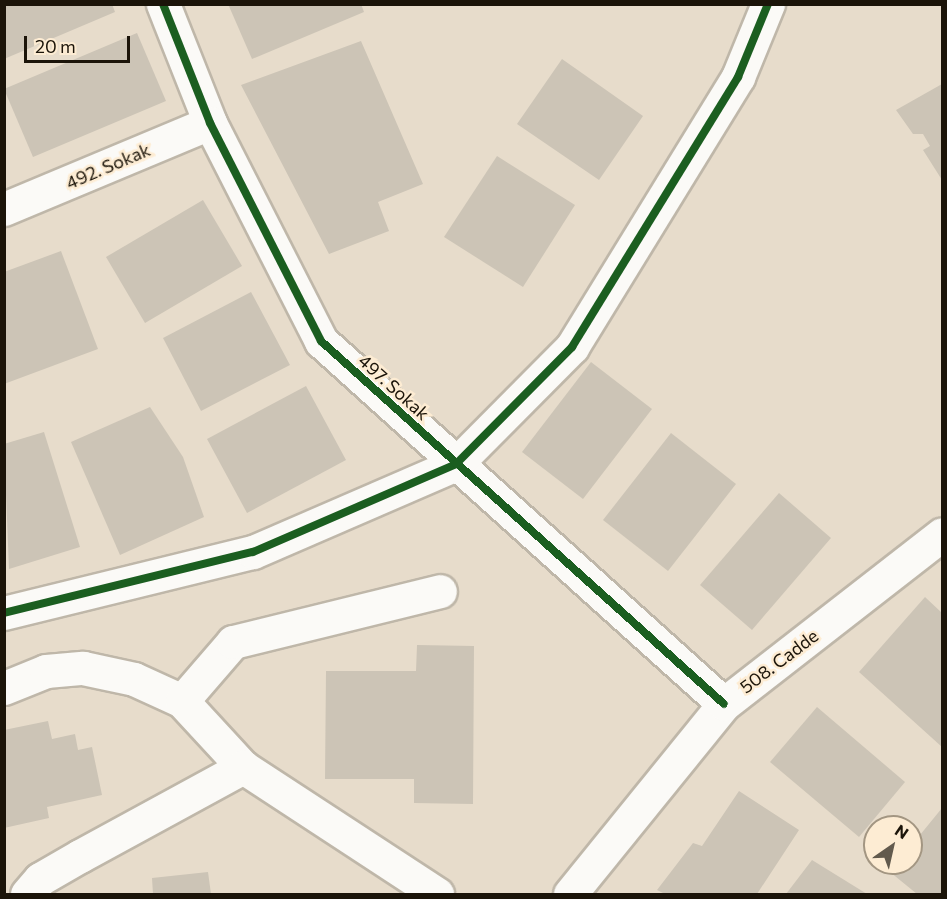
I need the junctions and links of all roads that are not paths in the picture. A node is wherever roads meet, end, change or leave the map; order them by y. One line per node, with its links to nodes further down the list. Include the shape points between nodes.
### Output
1 (163, 4): 3 (street, 497. Sokak)
2 (768, 4): 5 (street, via 738,77 572,347)
3 (210, 123): 4 (street, 492. Sokak); 5 (street, 497. Sokak, via 321,342)
4 (6, 207)
5 (456, 464): 8 (street, via 253,552); 11 (street, 497. Sokak)
6 (940, 541): 11 (street, 508. Cadde)
7 (440, 591): 10 (street, via 233,642)
8 (4, 613)
9 (4, 688): 10 (street, via 46,672 83,668 134,679)
10 (182, 701): 12 (street)
11 (724, 704): 13 (street, 508. Cadde)
12 (243, 767): 14 (street, via 80,855 40,879); 15 (street)
13 (573, 893)
14 (27, 894)
15 (437, 894)

